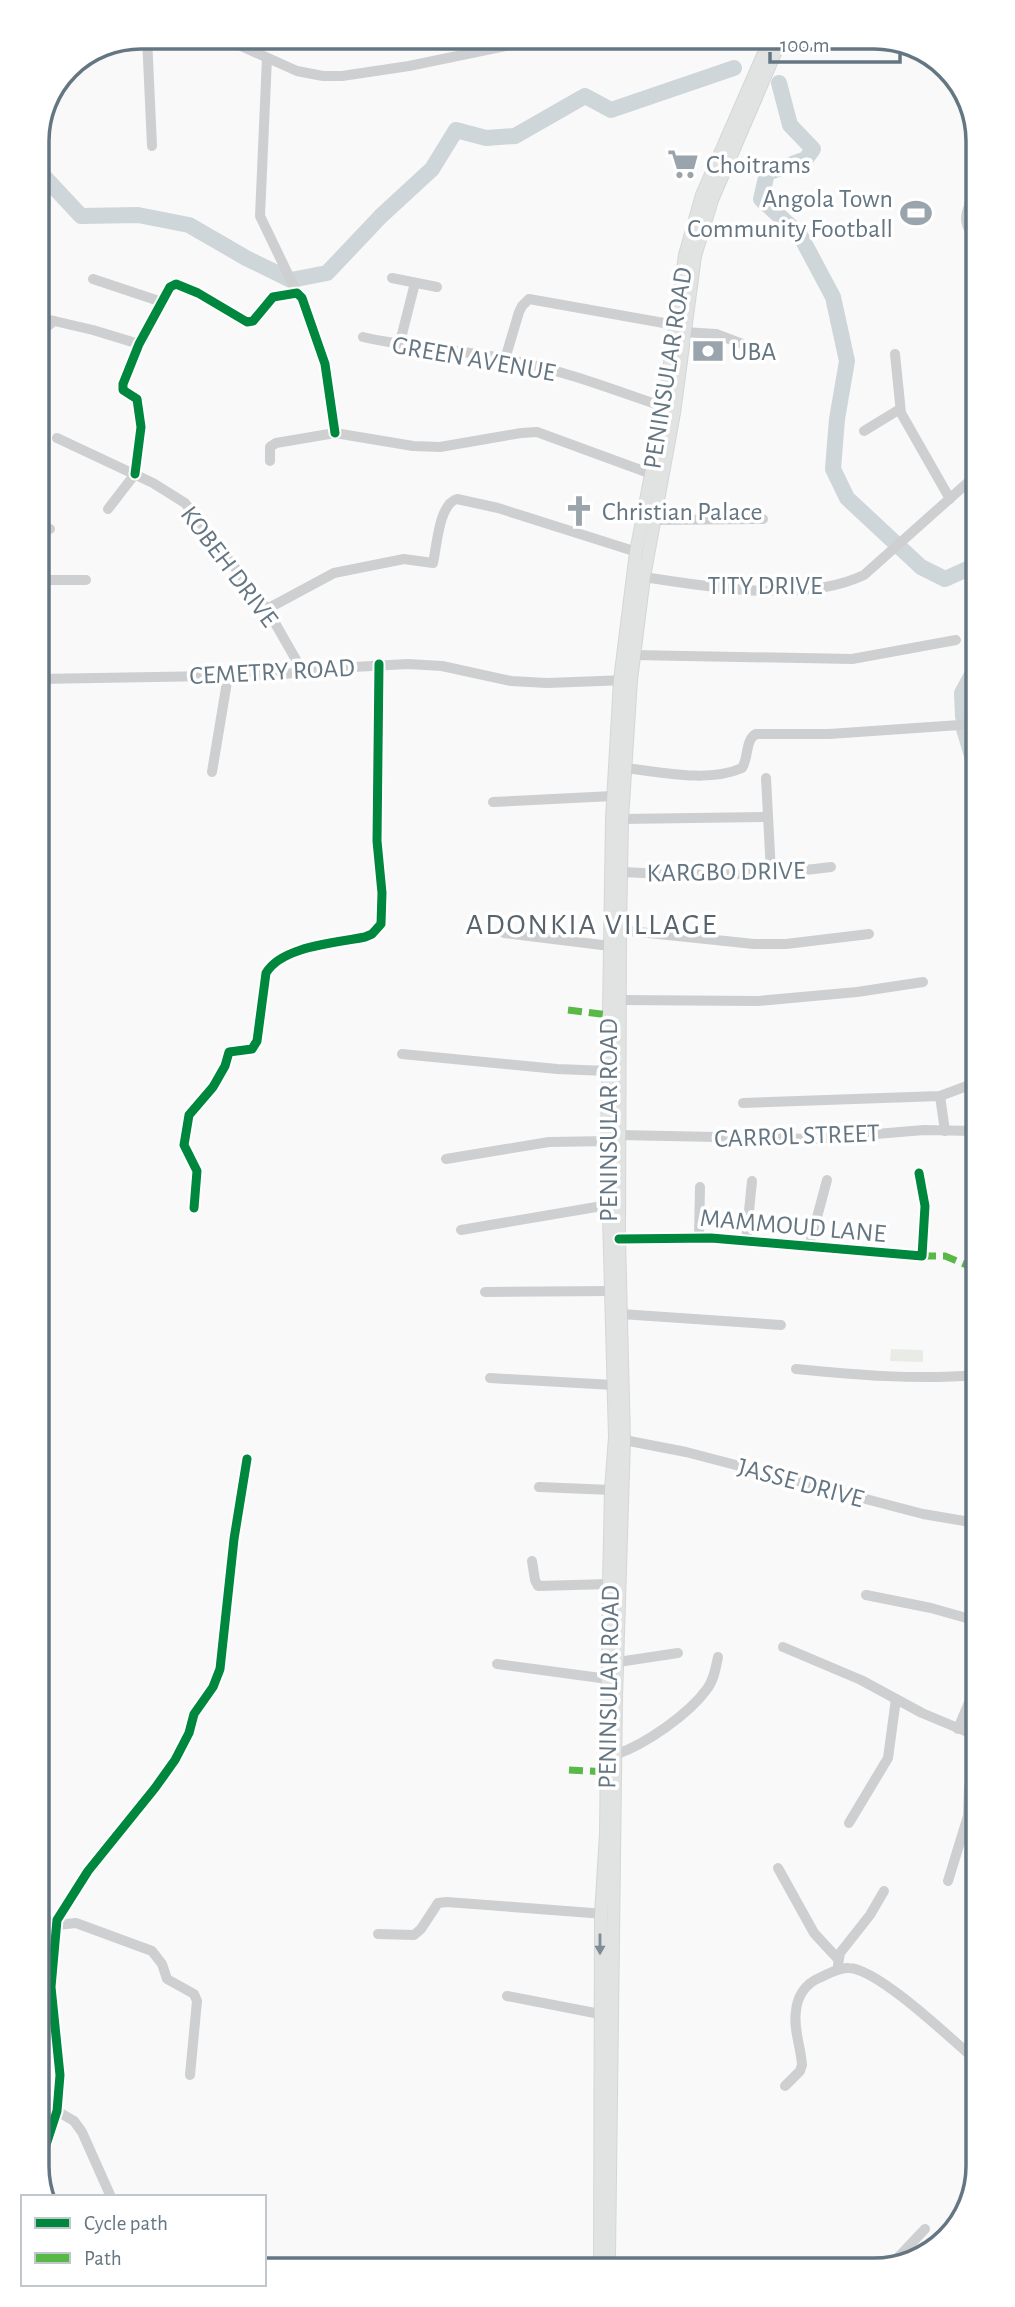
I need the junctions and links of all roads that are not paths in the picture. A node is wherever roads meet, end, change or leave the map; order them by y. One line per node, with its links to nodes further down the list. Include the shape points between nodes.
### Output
1 (148, 49): 7 (street)
2 (247, 49): 6 (street)
3 (492, 49): 6 (street, via 342,76 297,71)
4 (766, 49): 17 (main road, PENINSULAR ROAD, via 702,195 685,255)
5 (777, 49): 17 (main road, PENINSULAR ROAD, via 712,200)
6 (267, 58): 12 (street, via 260,216)
7 (152, 146)
8 (392, 278): 10 (street)
9 (93, 279): 13 (street)
10 (415, 283): 11 (street); 20 (street)
11 (437, 286)
12 (296, 289): 13 (street, via 273,297 247,322 183,285 170,287); 27 (street, via 307,307 325,364)
13 (162, 302): 19 (street)
14 (49, 320): 15 (street)
15 (54, 321): 16 (street); 19 (street)
16 (49, 325)
17 (680, 329): 21 (street, via 716,334); 23 (street, via 529,299 522,306); 24 (main road, PENINSULAR ROAD); 31 (main road, PENINSULAR ROAD, via 674,413)
18 (363, 337): 20 (street, GREEN AVENUE)
19 (139, 344): 30 (street, via 123,384 123,390 137,399 141,427)
20 (400, 346): 23 (street, GREEN AVENUE)
21 (761, 351)
22 (895, 354): 25 (street)
23 (505, 359): 24 (street, GREEN AVENUE, via 587,380)
24 (664, 407): 31 (main road, PENINSULAR ROAD)
25 (900, 409): 26 (street); 33 (street)
26 (864, 431)
27 (335, 433): 29 (street, via 276,443); 31 (street, via 440,447 537,432)
28 (57, 438): 30 (street, KOBEH DRIVE)
29 (270, 461)
30 (135, 474): 34 (street); 41 (street, KOBEH DRIVE, via 184,503)
31 (657, 476): 36 (main road, PENINSULAR ROAD); 37 (main road, PENINSULAR ROAD)
32 (966, 484): 33 (street, TITY DRIVE)
33 (950, 499): 38 (street, TITY DRIVE, via 864,575 844,584 755,591)
34 (108, 509)
35 (763, 519): 36 (street)
36 (654, 520): 37 (main road, PENINSULAR ROAD)
37 (642, 553): 38 (main road, PENINSULAR ROAD); 41 (street, via 457,499 445,508 433,563 404,559 334,573); 48 (main road, PENINSULAR ROAD)
38 (644, 577): 43 (main road, PENINSULAR ROAD)
39 (49, 580): 40 (street)
40 (86, 580)
41 (267, 609): 45 (street, KOBEH DRIVE)
42 (956, 640): 43 (street, via 852,659)
43 (634, 655): 48 (main road, PENINSULAR ROAD)
44 (379, 664): 45 (street, CEMETRY ROAD); 48 (street, CEMETRY ROAD, via 442,666 523,681); 80 (street, via 381,924 365,937 300,949 270,966 257,1041 252,1049 229,1052 213,1087 189,1115 184,1145 197,1171)
45 (303, 672): 46 (street, CEMETRY ROAD)
46 (228, 676): 47 (street, CEMETRY ROAD); 51 (street)
47 (49, 679)
48 (625, 680): 50 (main road, PENINSULAR ROAD); 53 (main road, PENINSULAR ROAD)
49 (966, 725): 50 (street, via 757,734 751,737 742,768 689,774)
50 (625, 768): 56 (main road, PENINSULAR ROAD)
51 (212, 772)
52 (766, 778): 55 (street)
53 (613, 796): 54 (street); 63 (main road, PENINSULAR ROAD)
54 (493, 802)
55 (768, 817): 56 (street); 59 (street)
56 (622, 819): 58 (main road, PENINSULAR ROAD)
57 (831, 867): 59 (street, KARGBO DRIVE)
58 (622, 872): 59 (street, KARGBO DRIVE); 60 (main road, PENINSULAR ROAD)
59 (771, 873)
60 (620, 930): 62 (street, via 754,944); 65 (main road, PENINSULAR ROAD)
61 (504, 933): 63 (street)
62 (869, 933)
63 (610, 946): 67 (main road, PENINSULAR ROAD)
64 (923, 982): 65 (street, via 758,1001)
65 (619, 1000): 73 (main road, PENINSULAR ROAD)
66 (402, 1054): 67 (street)
67 (608, 1071): 73 (main road, PENINSULAR ROAD)
68 (966, 1086): 69 (street)
69 (940, 1096): 70 (street); 71 (street)
70 (743, 1103)
71 (945, 1131): 72 (street, CARROL STREET); 73 (street, CARROL STREET, via 816,1139)
72 (966, 1131)
73 (615, 1139): 74 (street, CARROL STREET, via 532,1144); 79 (main road, PENINSULAR ROAD); 83 (main road, PENINSULAR ROAD)
74 (446, 1158)
75 (919, 1174): 85 (street, MAMMOUD LANE, via 925,1206 922,1256)
76 (827, 1180): 85 (street)
77 (752, 1181): 84 (street)
78 (700, 1187): 82 (street)
79 (608, 1205): 81 (street); 86 (main road, PENINSULAR ROAD)
80 (194, 1208)
81 (461, 1230)
82 (699, 1237): 83 (street, MAMMOUD LANE); 84 (street, MAMMOUD LANE)
83 (619, 1239): 88 (main road, PENINSULAR ROAD)
84 (746, 1241): 85 (street, MAMMOUD LANE)
85 (809, 1247)
86 (610, 1291): 87 (street); 93 (main road, PENINSULAR ROAD)
87 (485, 1292)
88 (621, 1314): 89 (street); 94 (main road, PENINSULAR ROAD)
89 (782, 1325)
90 (796, 1369): 91 (street)
91 (966, 1376)
92 (490, 1378): 93 (street)
93 (613, 1385): 97 (main road, PENINSULAR ROAD)
94 (624, 1440): 98 (street, JASSE DRIVE, via 686,1451); 106 (main road, PENINSULAR ROAD)
95 (247, 1459): 120 (street, via 220,1669 213,1687 194,1714 175,1760 88,1871)
96 (539, 1488): 97 (street)
97 (611, 1490): 100 (main road, PENINSULAR ROAD)
98 (966, 1521)
99 (532, 1561): 100 (street, via 538,1586)
100 (609, 1584): 108 (main road, PENINSULAR ROAD)
101 (866, 1595): 102 (street)
102 (966, 1618)
103 (783, 1647): 109 (street, via 861,1679)
104 (678, 1653): 106 (street)
105 (718, 1657): 113 (street, via 708,1688 698,1698 665,1728 636,1748)
106 (618, 1662): 113 (main road, PENINSULAR ROAD)
107 (497, 1664): 108 (street)
108 (608, 1679): 119 (main road, PENINSULAR ROAD)
109 (896, 1699): 111 (street); 115 (street, via 888,1758)
110 (966, 1710): 111 (street)
111 (958, 1729): 112 (street)
112 (966, 1732)
113 (617, 1754): 119 (main road, PENINSULAR ROAD)
114 (966, 1822): 117 (street)
115 (849, 1823)
116 (778, 1868): 123 (street, via 814,1933)
117 (948, 1881)
118 (884, 1891): 123 (street, via 840,1953)
119 (607, 1914): 122 (street, via 447,1902 438,1903 414,1935); 127 (main road, PENINSULAR ROAD, one-way to 127); 137 (main road, PENINSULAR ROAD)
120 (57, 1923): 121 (street); 124 (street); 129 (street, via 76,1923 152,1951 167,1979 194,1994)
121 (49, 1925)
122 (378, 1934)
123 (838, 1964): 128 (street, via 865,1972 902,1997); 130 (street, via 800,1994 795,2013 802,2065)
124 (49, 1974)
125 (507, 1996): 127 (street)
126 (49, 2001): 131 (street, via 60,2075)
127 (600, 2014): 136 (main road, PENINSULAR ROAD)
128 (966, 2052)
129 (190, 2075)
130 (785, 2086)
131 (57, 2111): 132 (street); 133 (street, via 82,2132)
132 (49, 2136)
133 (110, 2195)
134 (925, 2229): 135 (street)
135 (902, 2253)
136 (600, 2258)
137 (608, 2258)

